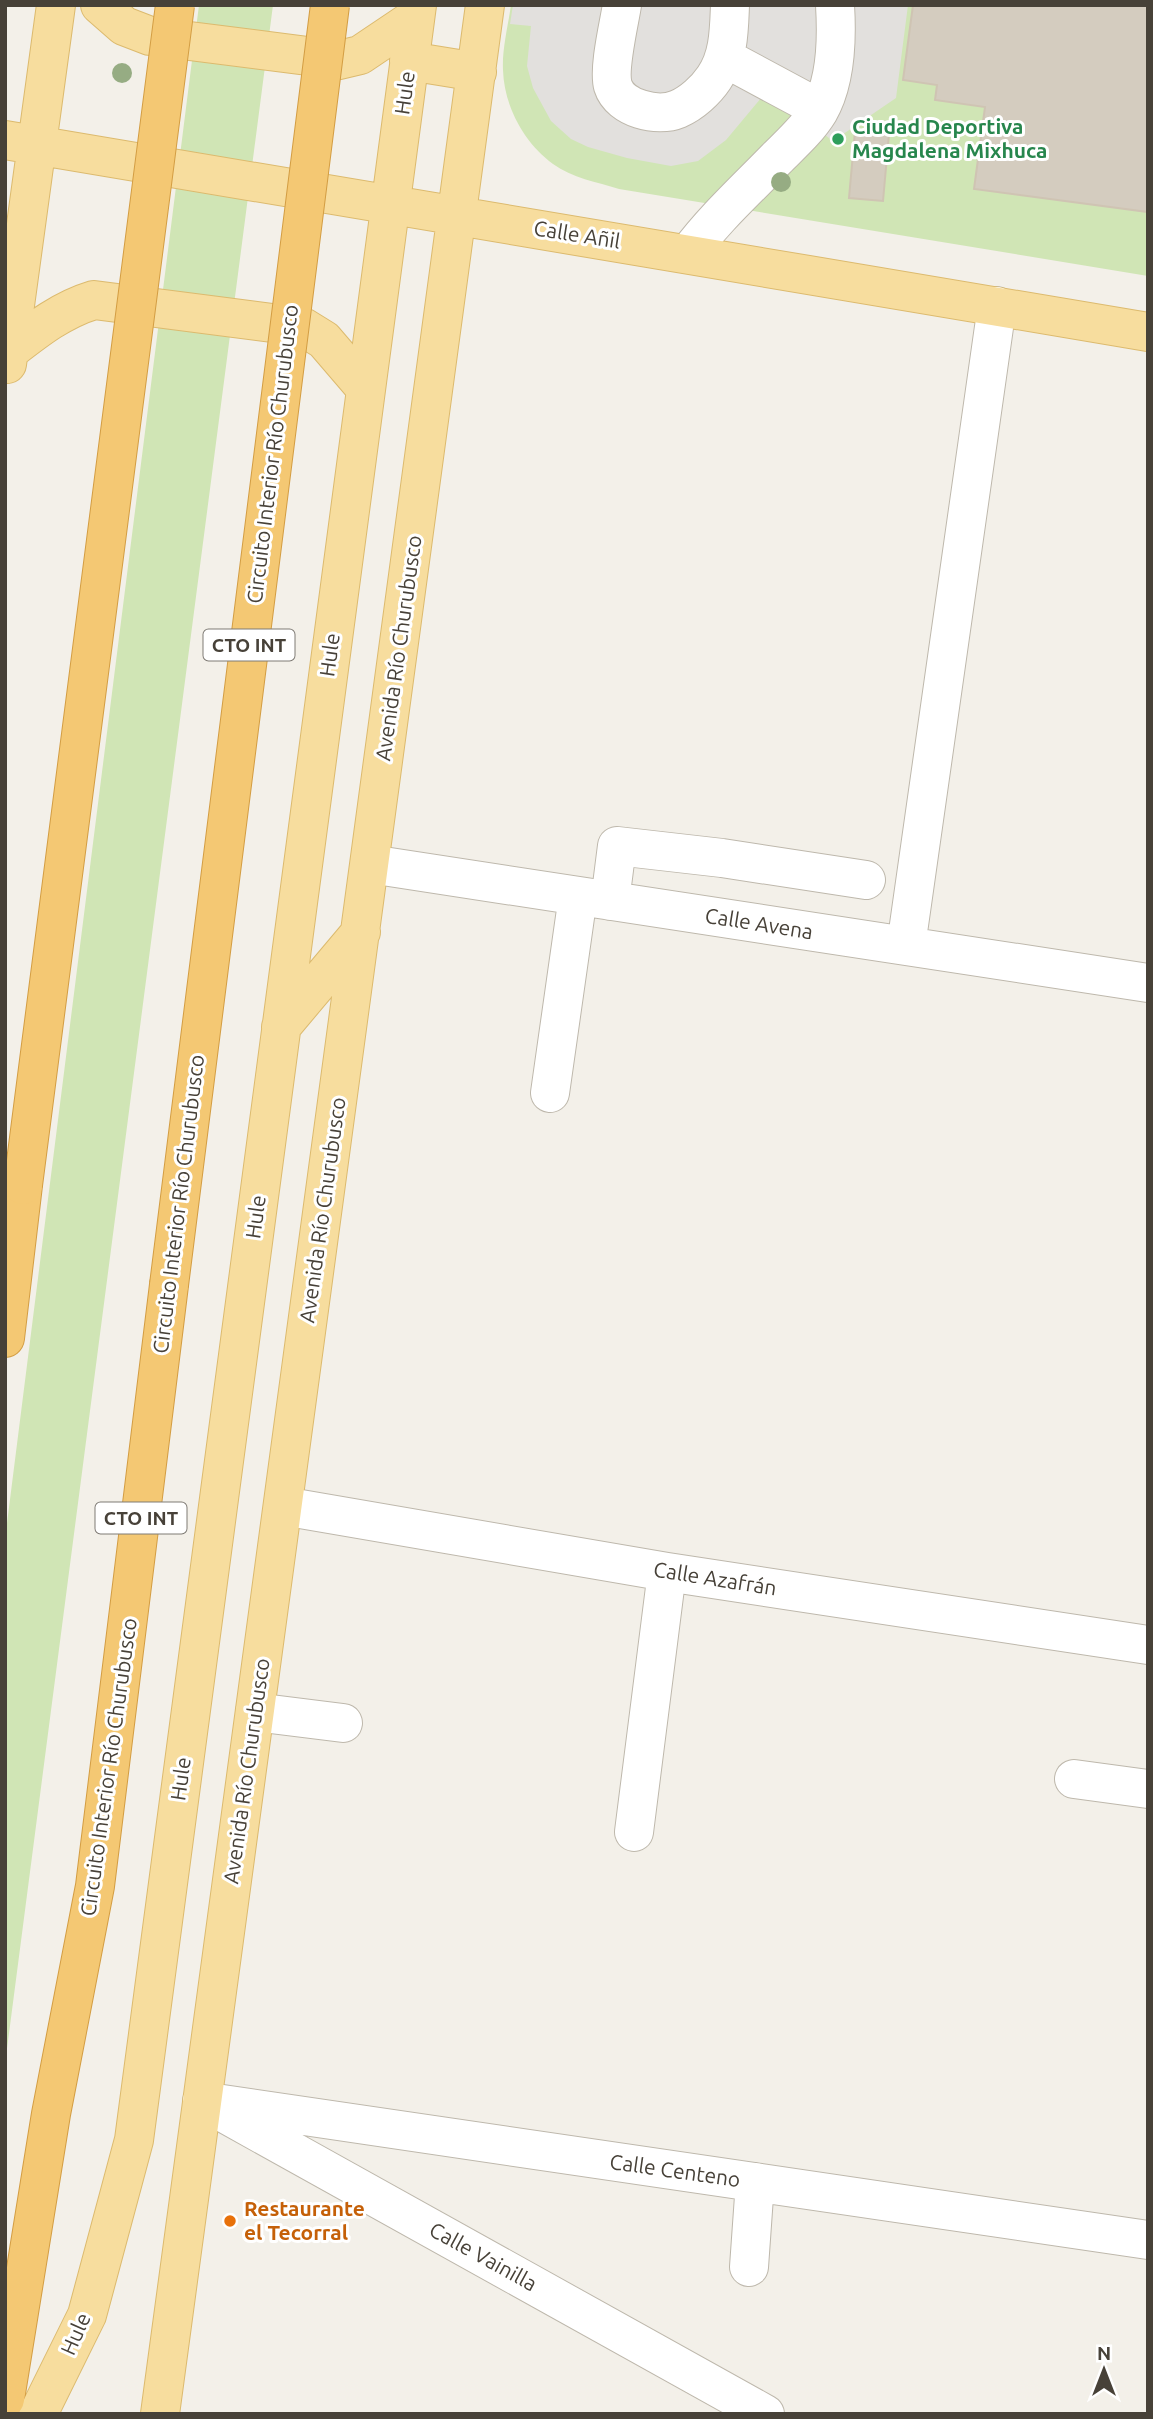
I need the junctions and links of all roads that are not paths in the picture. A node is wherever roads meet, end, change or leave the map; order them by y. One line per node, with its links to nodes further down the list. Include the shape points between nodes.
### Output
1 (56, 5): 14 (main road)
2 (100, 5): 9 (main road, via 124,26 150,36 339,60 360,55)
3 (175, 5): 32 (highway, bridge)
4 (330, 5): 45 (highway, Circuito Interior Río Churubusco / CTO INT, bridge, via 95,1886 51,2115)
5 (485, 5): 12 (main road, Avenida Río Churubusco)
6 (622, 5): 10 (street, via 612,65 613,86 625,103 647,112 676,111 715,78)
7 (730, 5): 10 (street)
8 (835, 5): 13 (street, via 833,70)
9 (416, 12): 11 (main road, Hule / CTO INT)
10 (725, 58): 13 (street)
11 (409, 61): 12 (main road); 15 (main road, Hule / CTO INT)
12 (477, 72): 16 (main road, Avenida Río Churubusco)
13 (820, 109): 17 (street)
14 (21, 143): 15 (main road, Calle Añil); 20 (main road)
15 (390, 204): 16 (main road, Calle Añil); 21 (main road, Hule / CTO INT)
16 (458, 215): 17 (main road, Calle Añil); 23 (main road, Avenida Río Churubusco)
17 (688, 254): 18 (main road, Calle Añil)
18 (997, 306): 19 (main road, Calle Añil); 28 (street)
19 (1148, 332)
20 (7, 364): 21 (main road, via 49,320 94,300 303,327 324,340)
21 (366, 389): 30 (main road, Hule / CTO INT)
22 (722, 858): 24 (street); 25 (street, via 617,846); 26 (street)
23 (370, 864): 25 (street, Calle Avena); 27 (main road, Avenida Río Churubusco)
24 (866, 880)
25 (594, 898): 26 (street, Calle Avena); 31 (street)
26 (713, 917): 28 (street, Calle Avena)
27 (361, 932): 30 (main road); 33 (main road, Avenida Río Churubusco)
28 (906, 946): 29 (street, Calle Avena)
29 (1148, 983)
30 (281, 1027): 46 (main road, Hule / CTO INT, via 134,2140 87,2315)
31 (550, 1093)
32 (5, 1339)
33 (282, 1506): 34 (street, Calle Azafrán); 36 (main road, Avenida Río Churubusco)
34 (667, 1572): 35 (street, Calle Azafrán); 40 (street)
35 (1148, 1645)
36 (255, 1712): 37 (street); 41 (main road, Avenida Río Churubusco)
37 (343, 1723)
38 (1074, 1779): 39 (street)
39 (1148, 1789)
40 (634, 1832)
41 (202, 2101): 42 (street, Calle Centeno); 47 (main road, Avenida Río Churubusco); 48 (street, Calle Vainilla)
42 (755, 2182): 43 (street, Calle Centeno); 44 (street)
43 (1148, 2240)
44 (749, 2267)
45 (5, 2399)
46 (38, 2414)
47 (160, 2414)
48 (765, 2414)

